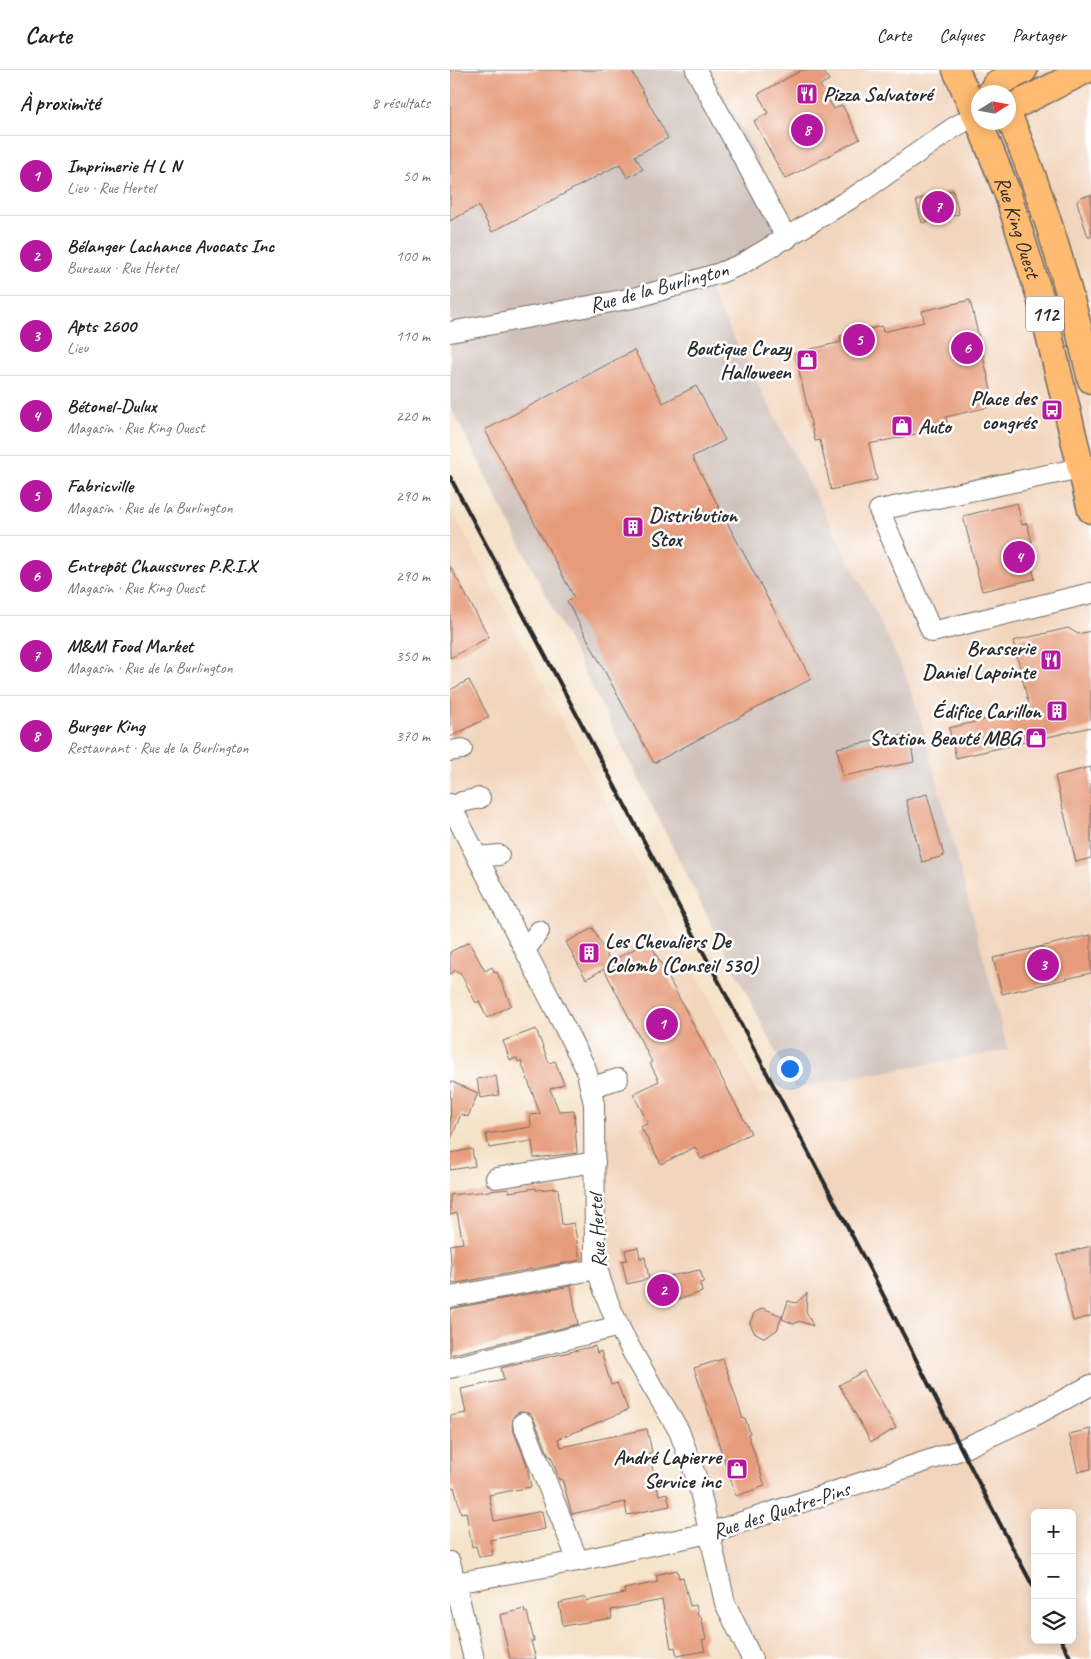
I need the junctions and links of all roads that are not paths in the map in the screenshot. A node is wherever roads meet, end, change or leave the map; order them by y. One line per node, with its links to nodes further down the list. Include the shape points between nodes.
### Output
1 (696, 70): 11 (street)
2 (956, 70): 6 (main road, Rue King Ouest / 112)
3 (1024, 70): 5 (main road)
4 (1086, 70): 7 (main road)
5 (994, 85)
6 (971, 102)
7 (1016, 105)
8 (971, 120): 11 (street, Rue de la Burlington, via 953,128)
9 (983, 130): 15 (main road, Rue King Ouest / 112, via 1007,192 1040,297)
10 (1015, 130): 12 (main road, Rue King Ouest / 112)
11 (787, 239): 13 (street, Rue de la Burlington, via 742,264 662,291)
12 (1085, 331): 14 (main road, Rue King Ouest / 112)
13 (450, 332)
14 (1091, 380)
15 (1084, 463): 16 (main road, Rue King Ouest / 112); 17 (street, via 880,510 932,632)
16 (1091, 510)
17 (1091, 593)
18 (480, 798): 19 (street)
19 (451, 806): 21 (street, Rue Hertel)
20 (499, 855): 21 (street)
21 (476, 857): 23 (street, Rue Hertel)
22 (539, 931): 23 (street)
23 (526, 949): 25 (street, Rue Hertel, via 579,1052)
24 (618, 1079): 25 (street)
25 (592, 1087): 26 (street, Rue Hertel)
26 (595, 1162): 27 (street); 28 (street, Rue Hertel, via 594,1258)
27 (496, 1178)
28 (597, 1269): 29 (street); 30 (street, Rue Hertel)
29 (450, 1298)
30 (619, 1326): 31 (street); 34 (street, Rue Hertel, via 679,1431 698,1482)
31 (450, 1368)
32 (1091, 1385): 34 (street, Rue des Quatre-Pins, via 960,1450)
33 (523, 1423): 35 (street)
34 (709, 1533): 35 (street, Rue des Quatre-Pins); 39 (street, Rue Hertel, via 724,1603)
35 (578, 1561): 37 (street, Rue des Quatre-Pins)
36 (450, 1562): 37 (street)
37 (455, 1583): 38 (street)
38 (474, 1659)
39 (752, 1659)

